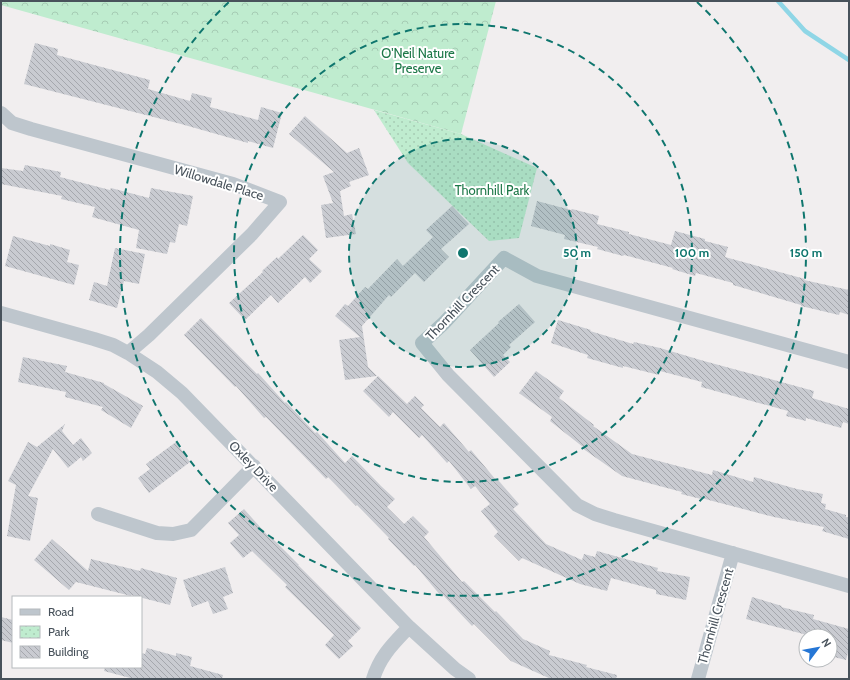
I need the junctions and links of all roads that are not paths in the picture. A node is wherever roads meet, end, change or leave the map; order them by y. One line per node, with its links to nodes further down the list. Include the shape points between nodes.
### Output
1 (1, 113): 3 (street, Willowdale Place, via 12,123 31,130 233,184 280,202 252,234)
2 (1, 313): 3 (street, Oxley Drive, via 94,338)
3 (128, 354): 5 (street, Oxley Drive, via 158,372 182,393)
4 (849, 362): 7 (street, Thornhill Crescent, via 537,276 504,258 422,343 448,375 577,505 595,514)
5 (254, 466): 6 (street, via 191,530 173,534 157,533); 9 (street, Oxley Drive)
6 (98, 514)
7 (733, 553): 8 (street, Thornhill Crescent); 12 (street, Thornhill Crescent)
8 (849, 586)
9 (409, 627): 10 (street, via 381,659); 11 (street, Oxley Drive)
10 (373, 679)
11 (469, 679)
12 (698, 679)

